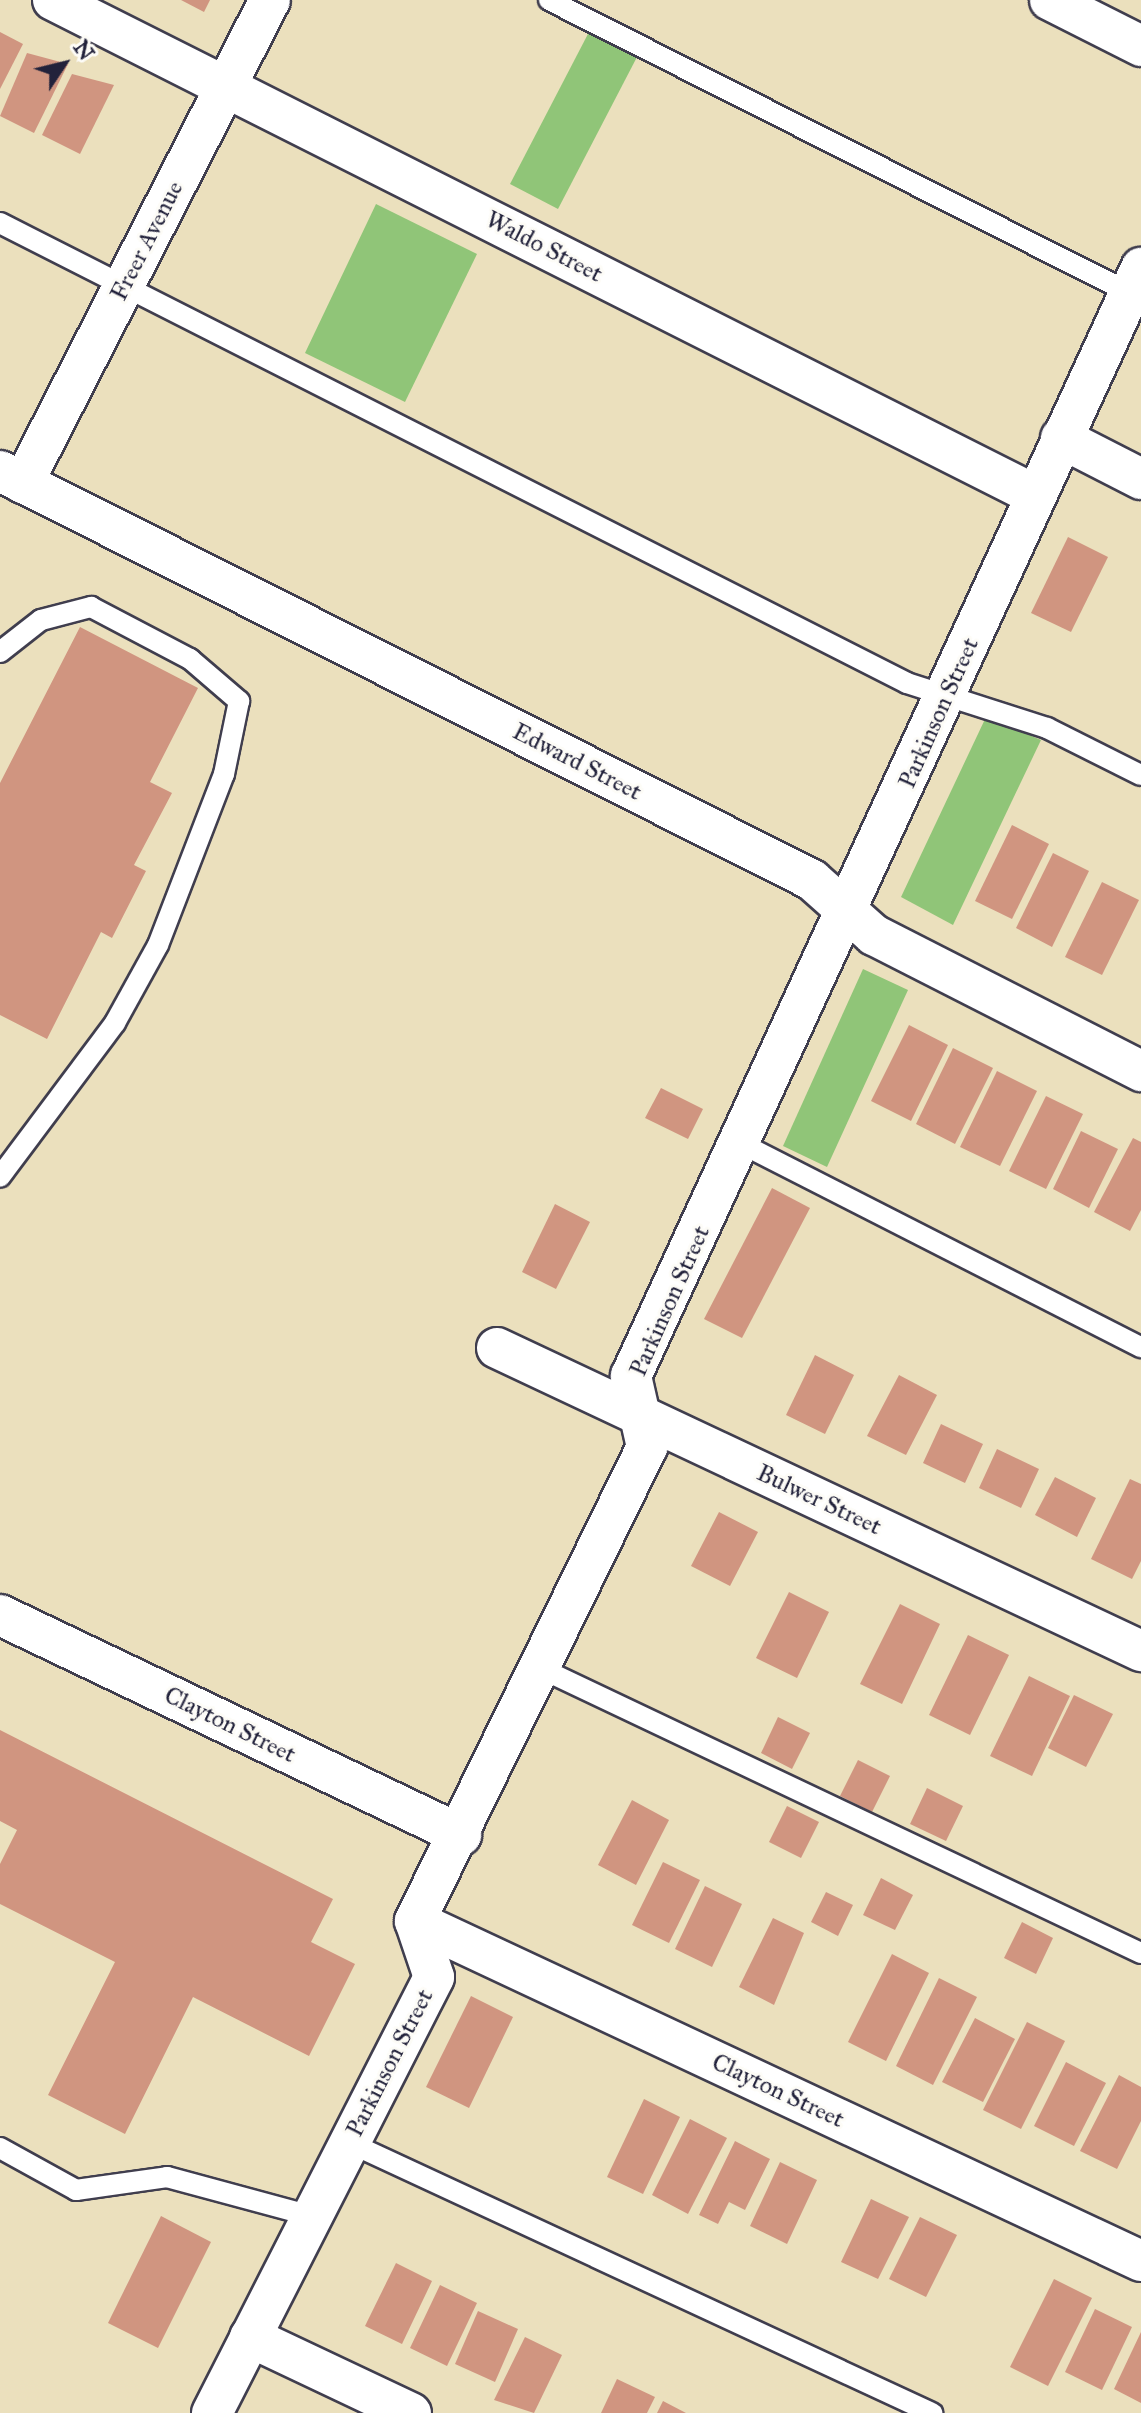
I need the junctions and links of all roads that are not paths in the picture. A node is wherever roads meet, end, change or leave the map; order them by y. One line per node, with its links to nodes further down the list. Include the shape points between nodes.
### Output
1 (53, 0): 6 (street, Waldo Street)
2 (270, 0): 6 (street, Freer Avenue)
3 (549, 0): 8 (lane)
4 (1050, 0): 5 (street)
5 (1141, 46)
6 (226, 86): 9 (street, Freer Avenue); 13 (street, Waldo Street)
7 (0, 223): 9 (lane)
8 (1135, 280): 10 (street, Parkinson Street)
9 (124, 285): 11 (street, Freer Avenue); 15 (lane)
10 (1061, 438): 12 (street); 13 (street, Parkinson Street)
11 (12, 477): 17 (street, Edward Street, via 812,880)
12 (1141, 479)
13 (1035, 495): 15 (street, Parkinson Street)
14 (0, 652): 20 (lane, via 41,620 91,607 190,659 239,701 224,774 158,945 115,1023)
15 (947, 699): 16 (lane, via 1047,728); 17 (street, Parkinson Street)
16 (1141, 775)
17 (848, 911): 18 (street, Edward Street, via 874,935); 19 (street, Parkinson Street)
18 (1141, 1071)
19 (742, 1144): 21 (lane); 23 (street, Parkinson Street, via 631,1376)
20 (0, 1177)
21 (1141, 1347)
22 (497, 1348): 23 (street, Bulwer Street)
23 (634, 1412): 25 (street, Bulwer Street); 26 (street, Parkinson Street, via 647,1447)
24 (0, 1615): 27 (street, Clayton Street)
25 (1141, 1651)
26 (540, 1668): 27 (street, Parkinson Street); 29 (lane)
27 (461, 1835): 28 (street, Parkinson Street)
28 (415, 1921): 30 (street, Parkinson Street, via 434,1977); 33 (street, Clayton Street)
29 (1141, 1953)
30 (350, 2143): 32 (street, Parkinson Street); 37 (lane)
31 (0, 2148): 32 (lane, via 76,2190 167,2177)
32 (312, 2216): 34 (street, Parkinson Street)
33 (1141, 2261)
34 (250, 2337): 35 (street, Parkinson Street); 36 (street)
35 (212, 2413)
36 (411, 2413)
37 (932, 2413)

